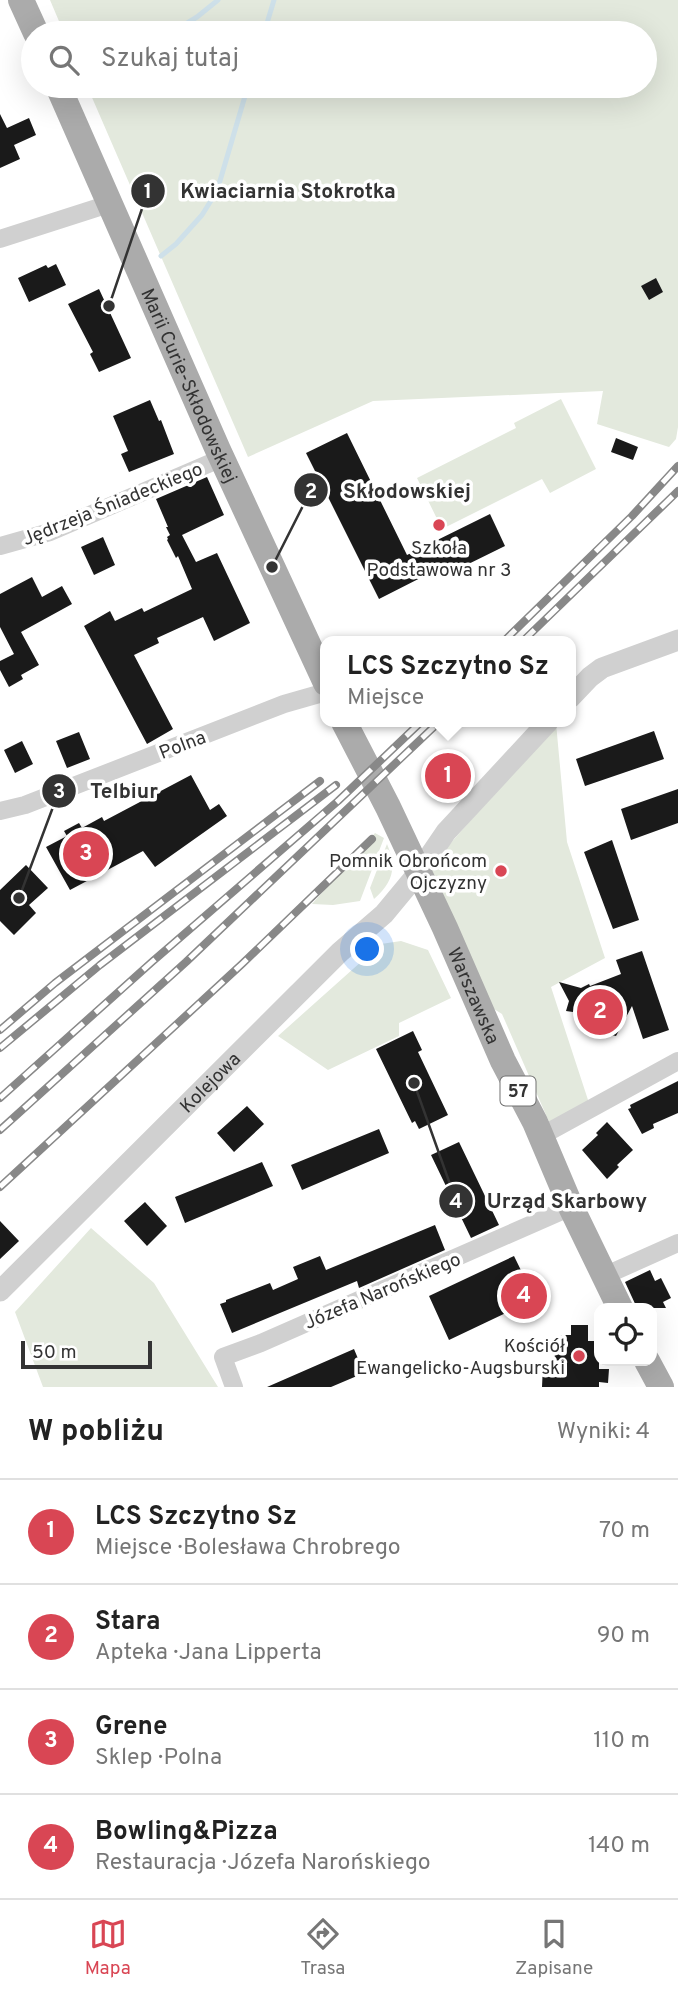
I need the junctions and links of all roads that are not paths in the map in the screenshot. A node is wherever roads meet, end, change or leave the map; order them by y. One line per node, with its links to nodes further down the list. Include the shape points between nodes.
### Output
1 (21, 0): 2 (main road)
2 (31, 21)
3 (63, 98): 4 (main road, Marii Curie-Skłodowskiej)
4 (109, 204): 5 (street); 6 (main road, Marii Curie-Skłodowskiej)
5 (0, 239)
6 (222, 458): 7 (street, Jędrzeja Śniadeckiego, via 50,533); 9 (main road, Marii Curie-Skłodowskiej)
7 (0, 546)
8 (678, 640): 10 (street, via 601,668)
9 (320, 670)
10 (576, 692)
11 (320, 694): 14 (street, Polna)
12 (347, 727): 15 (main road, 57)
13 (543, 727): 15 (street, Kolejowa, via 446,832)
14 (0, 811)
15 (418, 873): 17 (main road, Warszawska / 57); 21 (street, Kolejowa, via 384,914 340,952)
16 (678, 1062): 17 (street)
17 (541, 1136): 18 (main road, Warszawska / 57)
18 (571, 1208): 20 (main road, Warszawska / 57); 24 (street, Józefa Narońskiego, via 223,1357)
19 (678, 1243): 20 (street)
20 (604, 1276): 22 (main road, Warszawska / 57)
21 (0, 1291)
22 (618, 1303)
23 (650, 1366): 25 (main road)
24 (234, 1387)
25 (660, 1387)

